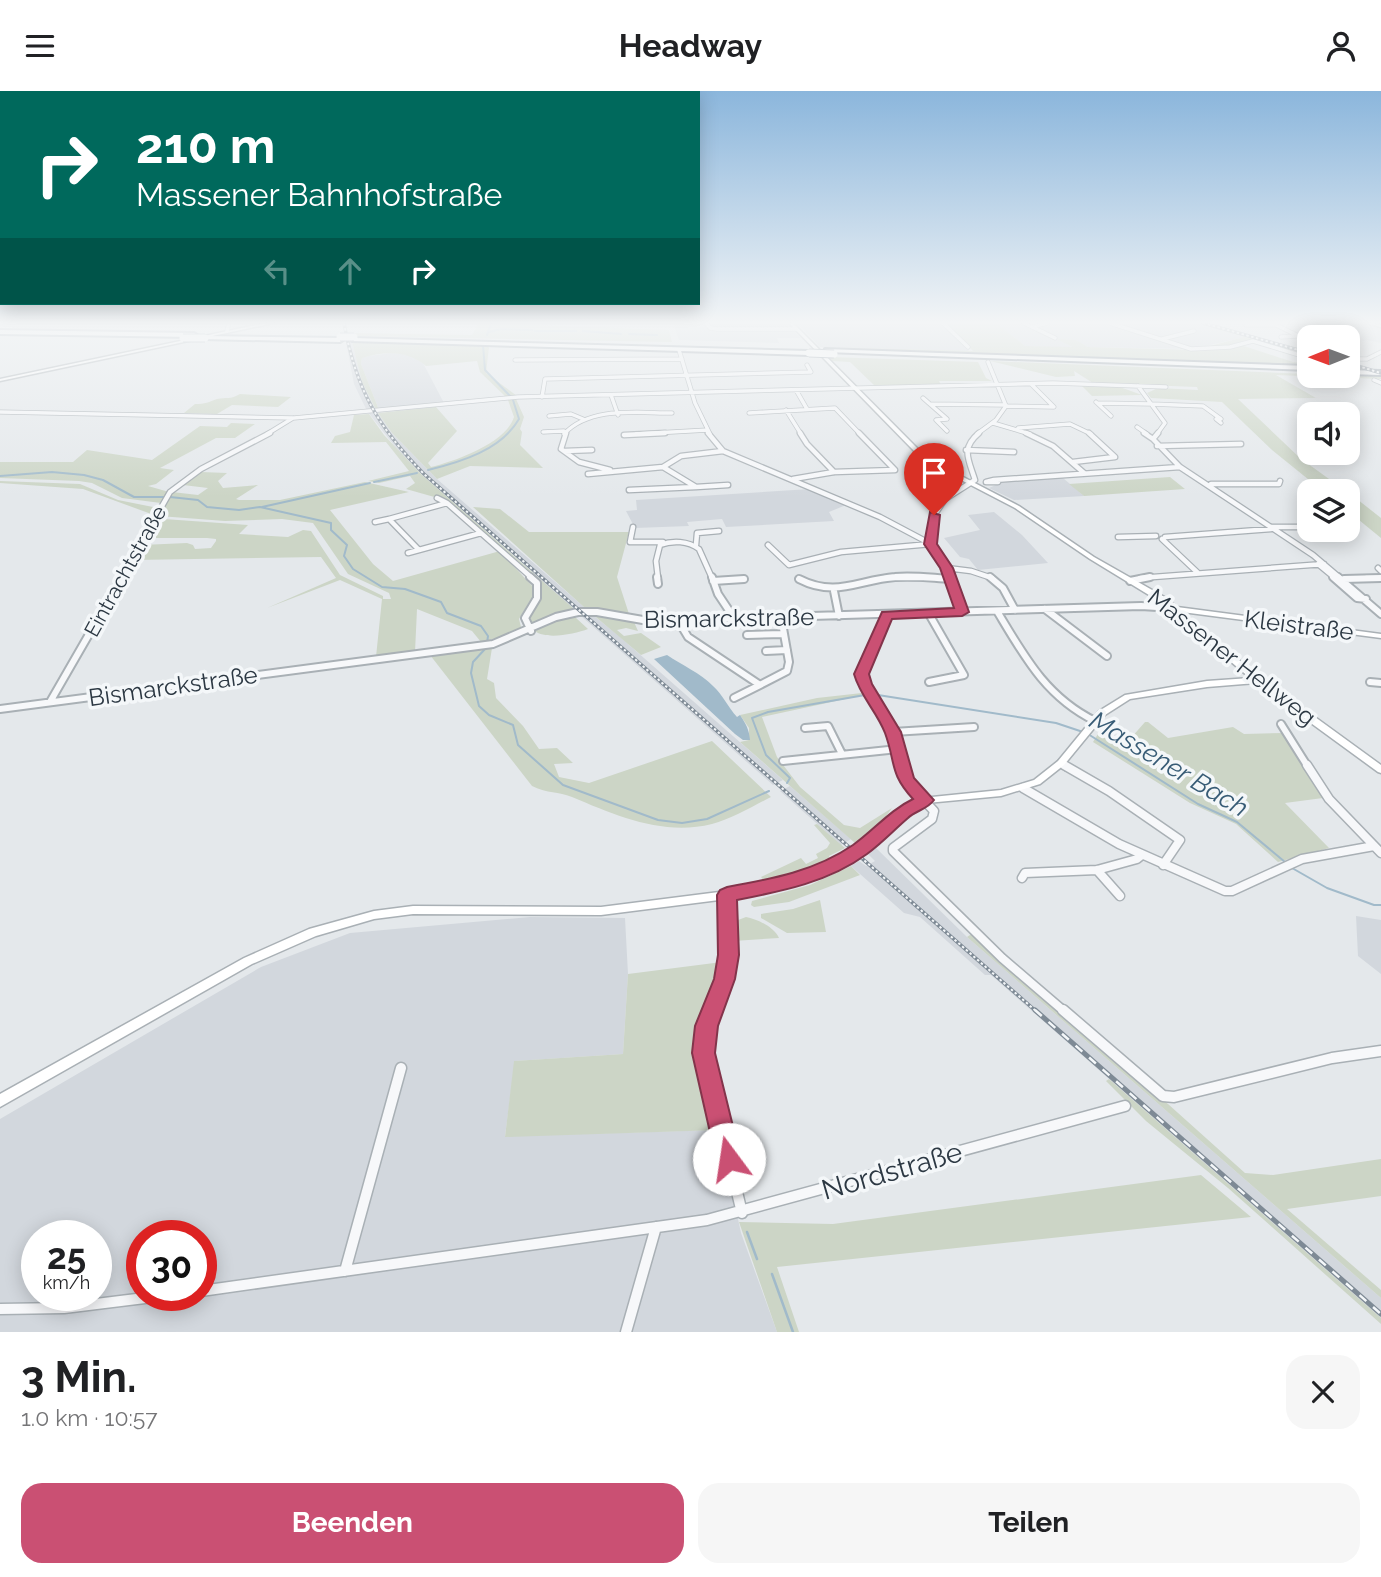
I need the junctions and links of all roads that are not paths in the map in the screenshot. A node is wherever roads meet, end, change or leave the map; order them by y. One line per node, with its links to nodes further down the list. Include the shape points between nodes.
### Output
1 (545, 381): 13 (street)
2 (690, 381): 11 (street)
3 (847, 381): 9 (main road, Massener Hellweg)
4 (996, 381): 6 (street)
5 (1031, 384): 6 (street); 7 (street); 18 (street, via 1054,407)
6 (999, 386): 9 (street); 18 (street)
7 (1138, 386): 8 (street); 17 (street)
8 (1166, 387)
9 (855, 389): 10 (street); 57 (main road, Massener Hellweg, via 919,453)
10 (796, 390): 11 (street); 20 (street)
11 (694, 393): 12 (street); 34 (street)
12 (611, 395): 13 (street); 25 (street)
13 (542, 397): 28 (street)
14 (923, 398): 16 (street)
15 (832, 401): 19 (street)
16 (930, 404): 18 (street); 36 (street, via 947,419 936,420)
17 (1152, 404): 27 (street, via 1096,402); 31 (street, via 1203,406); 39 (street, via 1165,423)
18 (1006, 405): 30 (street)
19 (835, 408): 20 (street); 51 (street, via 895,470)
20 (807, 409): 21 (street)
21 (786, 410): 24 (street); 51 (street, via 807,444)
22 (0, 412): 28 (street)
23 (672, 413): 25 (street)
24 (749, 413)
25 (618, 415): 29 (street)
26 (550, 416): 29 (street, via 571,414)
27 (1111, 416)
28 (293, 418): 120 (street, Eintrachtstraße, via 201,469 167,497)
29 (583, 419): 35 (street)
30 (993, 423): 33 (street); 43 (street, via 973,437)
31 (1221, 423)
32 (1137, 427): 39 (street)
33 (1018, 428): 47 (street, via 1038,435); 47 (street, via 1075,425 1115,457)
34 (708, 430): 38 (street); 45 (street)
35 (564, 431): 37 (street); 44 (street, via 560,444)
36 (947, 431)
37 (543, 432)
38 (624, 435)
39 (1153, 439): 41 (street)
40 (1241, 444): 41 (street)
41 (1157, 446): 49 (street)
42 (592, 450): 44 (street)
43 (967, 450): 46 (street); 57 (street, via 968,465 976,478)
44 (565, 451): 50 (street, via 579,462)
45 (723, 451): 48 (street, via 678,457); 54 (street)
46 (1014, 451)
47 (1073, 462): 52 (street)
48 (663, 467): 50 (street); 60 (street)
49 (1180, 467): 52 (street); 58 (street)
50 (610, 470): 53 (street)
51 (834, 472): 54 (street)
52 (1084, 473): 55 (street)
53 (588, 474)
54 (792, 479): 74 (street)
55 (995, 480)
56 (1280, 481): 58 (street)
57 (972, 482): 74 (street, via 941,503 933,517); 87 (main road, Massener Hellweg)
58 (1209, 484): 68 (street)
59 (729, 485): 60 (street)
60 (696, 487): 61 (street)
61 (629, 489)
62 (437, 498): 63 (street)
63 (447, 503): 64 (street); 70 (street)
64 (389, 519): 65 (street); 77 (street)
65 (375, 522)
66 (633, 527): 73 (street, via 630,542)
67 (1297, 527): 68 (street)
68 (1273, 528): 72 (street); 79 (street)
69 (719, 531): 75 (street, via 697,533)
70 (481, 533): 77 (street); 105 (street, via 537,583 537,597 525,618)
71 (1118, 537): 72 (street)
72 (1163, 538): 81 (street)
73 (665, 543): 75 (street); 89 (street, via 657,551)
74 (931, 544): 76 (street, via 841,552 792,565 785,564); 80 (street)
75 (696, 545): 88 (street)
76 (768, 545)
77 (419, 549): 78 (street)
78 (408, 553)
79 (1321, 564): 81 (street); 86 (street); 91 (street, via 1357,598)
80 (947, 568): 85 (street); 95 (street, via 998,580)
81 (1198, 573): 87 (street)
82 (1381, 578): 86 (street)
83 (744, 579): 88 (street)
84 (799, 579): 90 (street)
85 (950, 579): 90 (street, via 893,577); 97 (street)
86 (1343, 579): 91 (street)
87 (1130, 581): 94 (main road, Massener Hellweg)
88 (713, 582): 103 (street)
89 (659, 584)
90 (834, 591): 101 (street)
91 (1366, 599): 92 (street)
92 (1378, 608): 99 (street)
93 (1045, 609): 94 (street, Bismarckstraße); 95 (street, Bismarckstraße); 111 (street)
94 (1175, 609): 108 (main road, Kleistraße); 112 (main road, Massener Hellweg)
95 (1015, 610): 96 (street, Bismarckstraße)
96 (997, 611): 97 (street, Bismarckstraße); 122 (street, via 1032,670 1075,711)
97 (962, 612): 98 (street, Bismarckstraße)
98 (929, 614): 100 (street, Bismarckstraße); 115 (street, via 964,675)
99 (1381, 614)
100 (887, 615): 101 (street, Bismarckstraße); 126 (street, via 862,668 862,678)
101 (839, 616): 102 (street, Bismarckstraße)
102 (781, 617): 103 (street, Bismarckstraße); 106 (street)
103 (734, 618): 104 (street, Bismarckstraße)
104 (679, 622): 105 (street, Bismarckstraße, via 651,623 583,611 559,616); 118 (street, via 688,637)
105 (531, 631): 120 (street, Bismarckstraße, via 493,644)
106 (784, 634): 107 (street); 109 (street)
107 (747, 635)
108 (1381, 636)
109 (787, 650): 110 (street); 118 (street, via 787,671)
110 (766, 651)
111 (1107, 656)
112 (1250, 674): 113 (main road, Massener Hellweg); 114 (main road)
113 (1259, 680): 114 (main road); 131 (main road, Massener Hellweg)
114 (1230, 681): 122 (main road, via 1128,697)
115 (929, 682)
116 (1370, 682): 117 (street)
117 (1381, 683)
118 (761, 685): 119 (street)
119 (734, 698)
120 (50, 702): 121 (street, Bismarckstraße)
121 (0, 709)
122 (1095, 721): 130 (main road)
123 (1281, 724): 134 (street, via 1329,799)
124 (975, 727): 126 (street)
125 (805, 728): 128 (street, via 828,726)
126 (892, 732): 127 (street)
127 (898, 749): 128 (street); 133 (street, via 905,780)
128 (842, 754): 129 (street)
129 (783, 761)
130 (1061, 763): 132 (main road); 137 (street, via 1180,840)
131 (1381, 770)
132 (1023, 788): 133 (main road); 136 (street)
133 (925, 800): 140 (main road, via 832,867 788,883); 142 (street, via 934,811 932,819 893,848 894,852 1022,976 1163,1095 1174,1097 1332,1058)
134 (1374, 846): 135 (street); 137 (street, via 1290,862 1232,891)
135 (1381, 853)
136 (1142, 855): 137 (street); 138 (street)
137 (1163, 865)
138 (1097, 870): 139 (street, via 1025,873); 141 (street)
139 (1022, 878)
140 (727, 895): 144 (main road, via 601,911 413,910 334,925 248,961); 146 (street, via 728,955 706,1026 704,1053)
141 (1120, 896)
142 (1381, 1051)
143 (401, 1068): 148 (street)
144 (0, 1101)
145 (1125, 1106): 146 (street, Nordstraße)
146 (742, 1213): 147 (street, Nordstraße)
147 (656, 1227): 148 (street, Nordstraße); 152 (street)
148 (345, 1271): 149 (street, Nordstraße)
149 (217, 1289)
150 (126, 1301): 151 (street, via 30,1311)
151 (0, 1309)
152 (626, 1332)

